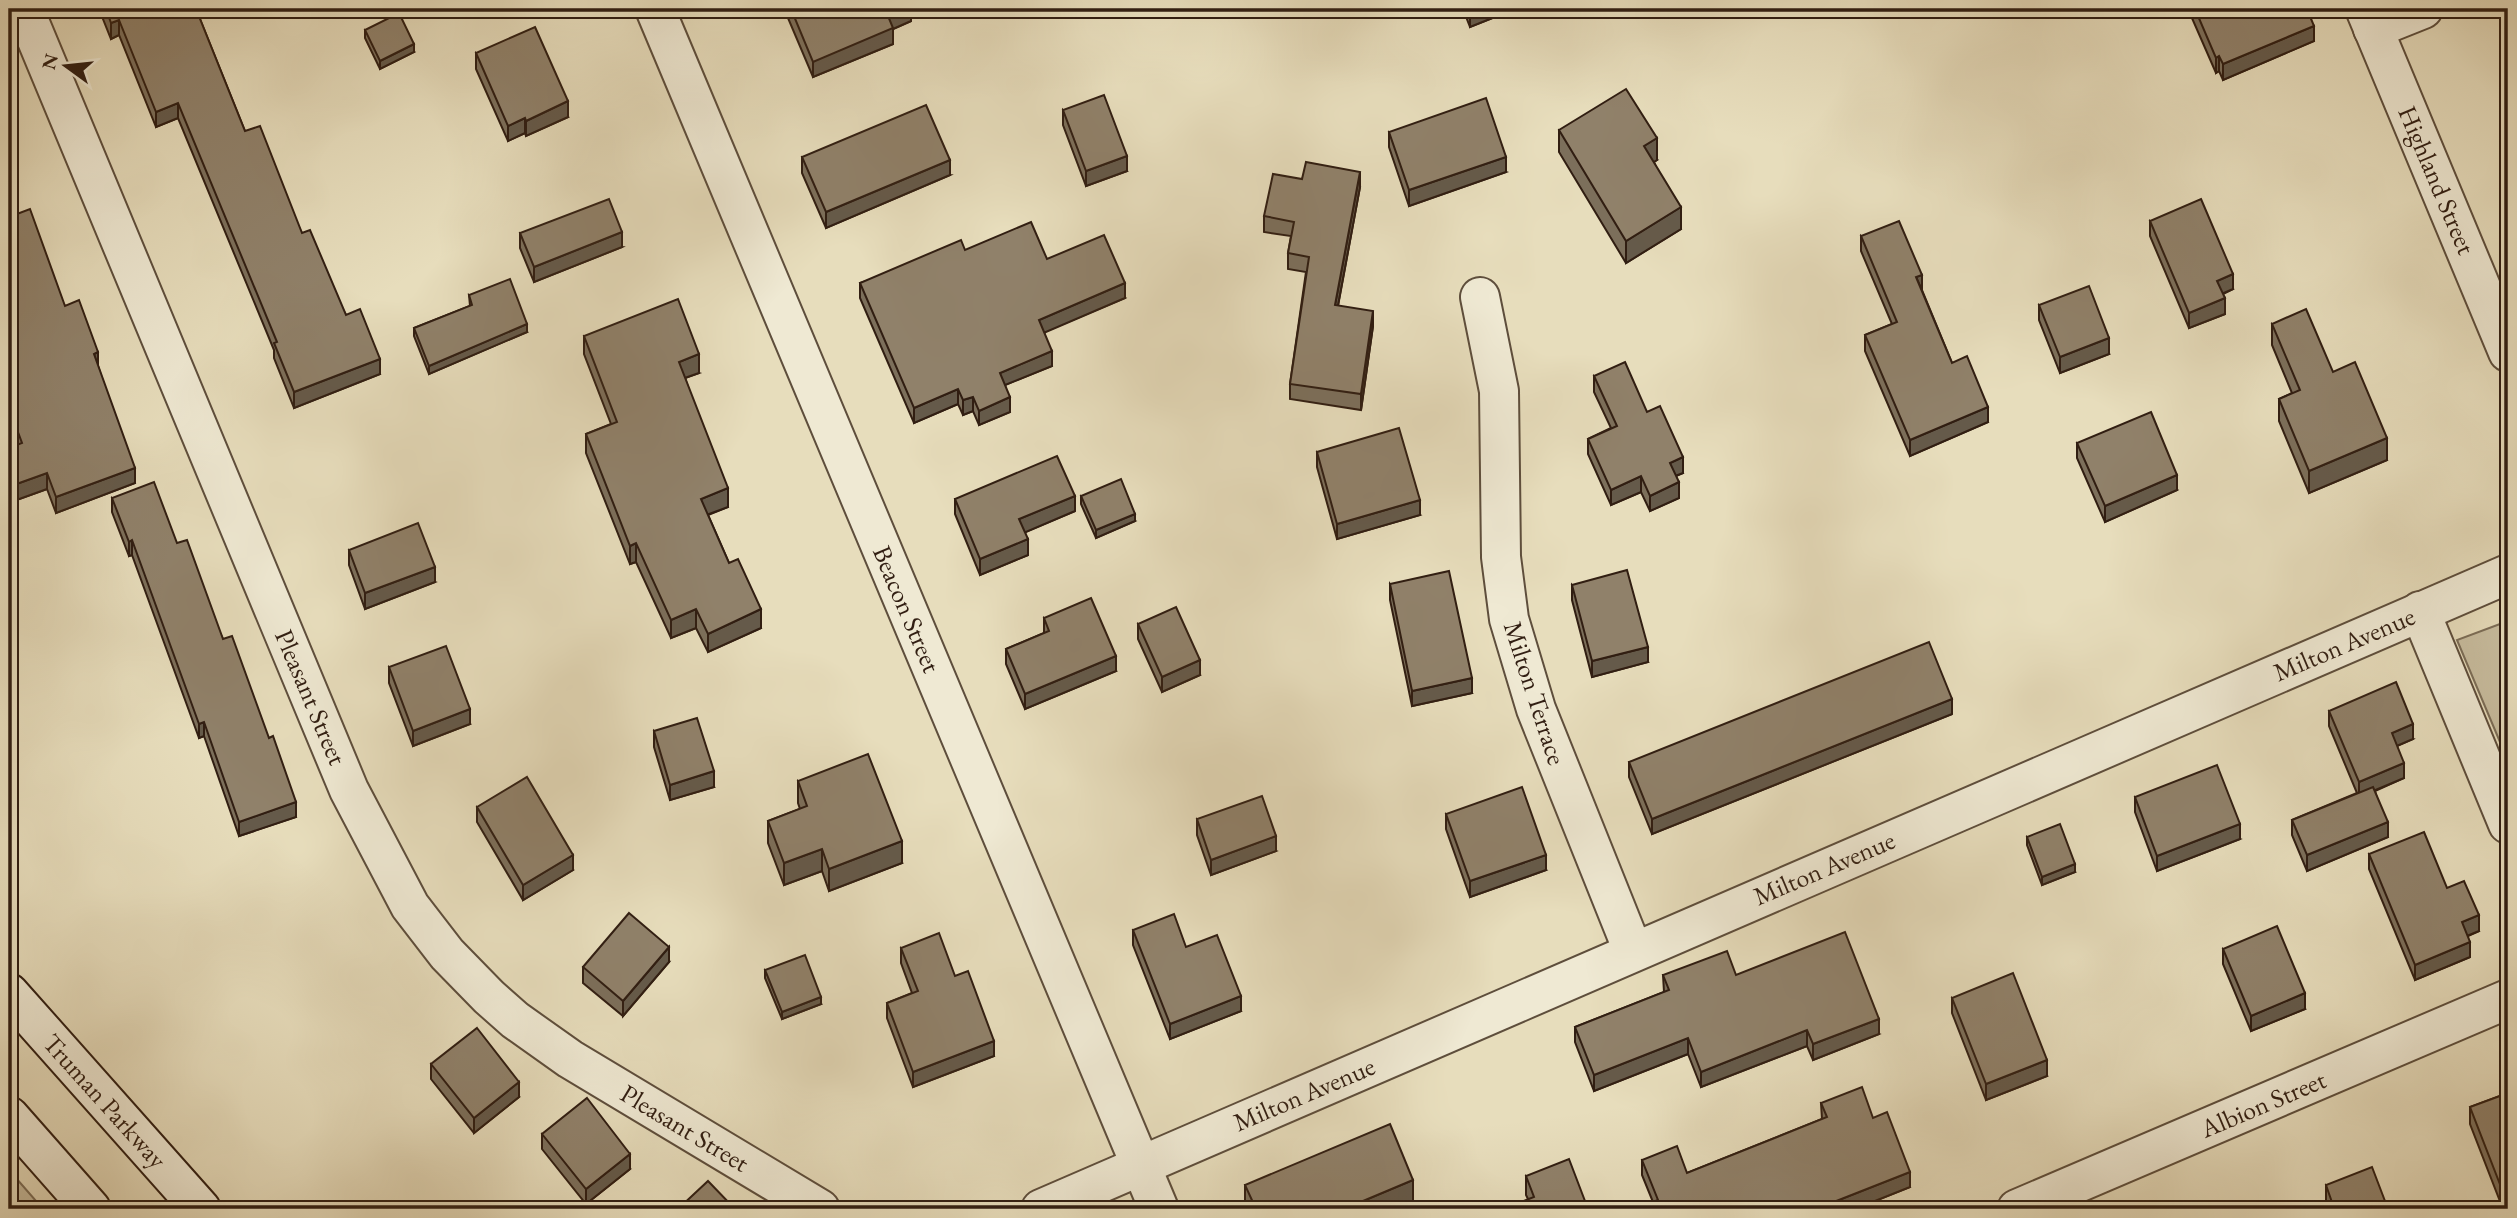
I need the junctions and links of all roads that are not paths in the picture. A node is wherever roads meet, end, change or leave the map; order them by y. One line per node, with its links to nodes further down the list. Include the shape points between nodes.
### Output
1 (23, 9): 17 (street, Pleasant Street, via 349,790 410,906 467,976 538,1038)
2 (655, 9): 14 (street, Beacon Street)
3 (2423, 9): 4 (street)
4 (2369, 19): 6 (street, Highland Street)
5 (1480, 297): 10 (street, Milton Terrace, via 1499,391 1501,545 1509,619 1536,709)
6 (2508, 352)
7 (2508, 574): 8 (street, Milton Avenue)
8 (2420, 611): 9 (street); 10 (street, Milton Avenue)
9 (2508, 824)
10 (1633, 951): 14 (street, Milton Avenue)
11 (9, 993): 16 (street, Truman Parkway)
12 (2508, 999): 20 (street, Albion Street)
13 (9, 1116): 15 (street)
14 (1140, 1165): 18 (street); 19 (street, Beacon Street)
15 (91, 1209)
16 (201, 1209)
17 (820, 1209)
18 (1041, 1209)
19 (1159, 1209)
20 (2017, 1209)

